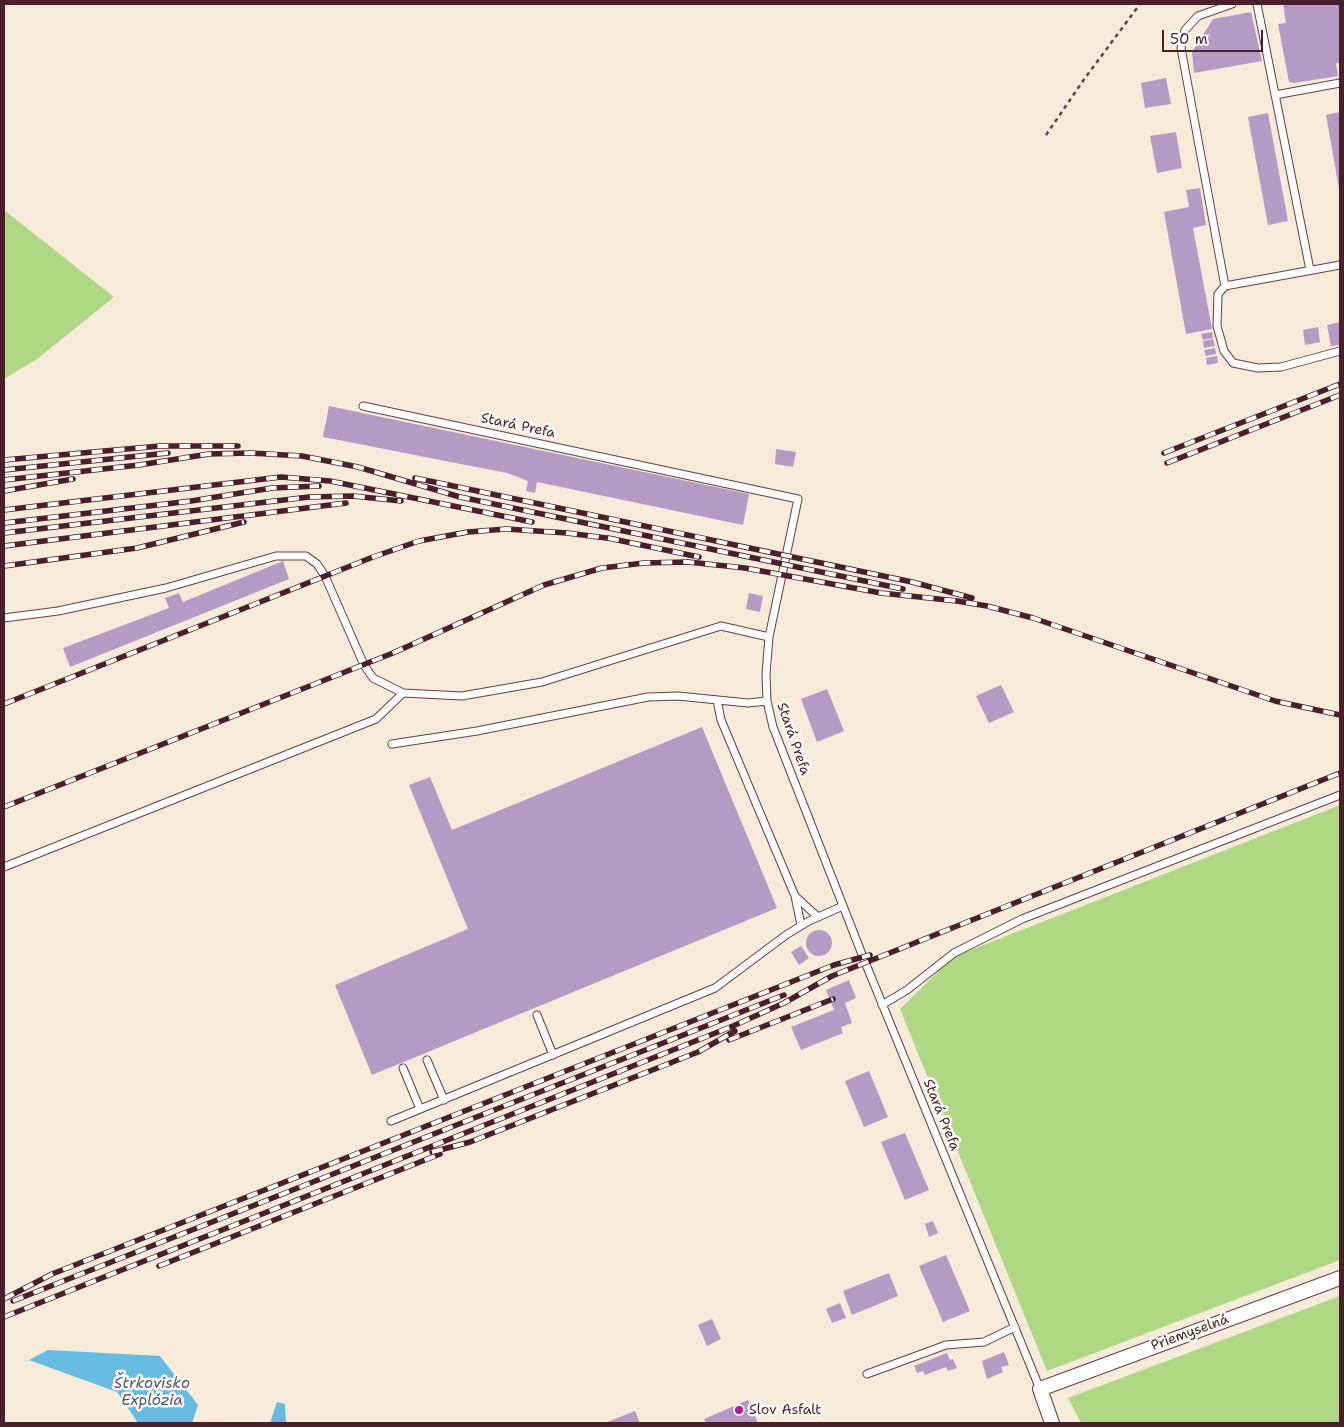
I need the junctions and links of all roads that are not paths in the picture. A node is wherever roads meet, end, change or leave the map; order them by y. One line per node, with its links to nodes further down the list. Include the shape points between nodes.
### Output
1 (1232, 4): 7 (lane, via 1198,16 1185,30 1181,48)
2 (1256, 4): 4 (lane)
3 (1340, 83): 4 (lane)
4 (1275, 95): 6 (lane)
5 (1340, 264): 6 (lane)
6 (1310, 270): 7 (lane)
7 (1225, 286): 8 (lane, via 1218,294 1217,326 1224,351 1233,363 1258,368 1281,366)
8 (1340, 351)
9 (363, 406): 11 (lane, Stará Prefa, via 798,499)
10 (4, 618): 12 (lane, via 166,588 276,556 306,556 325,576 364,665 373,678)
11 (769, 637): 12 (lane, via 721,626 542,682 462,696); 14 (lane, Stará Prefa)
12 (403, 693): 17 (lane, via 376,719)
13 (717, 700): 14 (lane); 15 (lane, via 648,697 477,731); 18 (lane, via 721,720)
14 (767, 701): 19 (lane, Stará Prefa, via 773,727)
15 (392, 744)
16 (1340, 795): 22 (lane, via 1022,918 954,953 899,996)
17 (4, 867)
18 (795, 896): 20 (lane); 21 (lane)
19 (843, 906): 20 (lane); 22 (lane, Stará Prefa)
20 (818, 917): 21 (lane)
21 (801, 926): 24 (lane, via 715,988)
22 (882, 1004): 31 (lane, Stará Prefa)
23 (537, 1015): 24 (lane)
24 (553, 1055): 27 (lane)
25 (427, 1060): 27 (lane)
26 (403, 1068): 28 (lane)
27 (444, 1100): 28 (lane)
28 (420, 1109): 29 (lane)
29 (391, 1121)
30 (1340, 1278): 33 (street, Priemyselná)
31 (1015, 1327): 32 (lane, via 984,1342 946,1345); 33 (lane, Stará Prefa)
32 (867, 1374)
33 (1040, 1389): 34 (street)
34 (1052, 1423)

